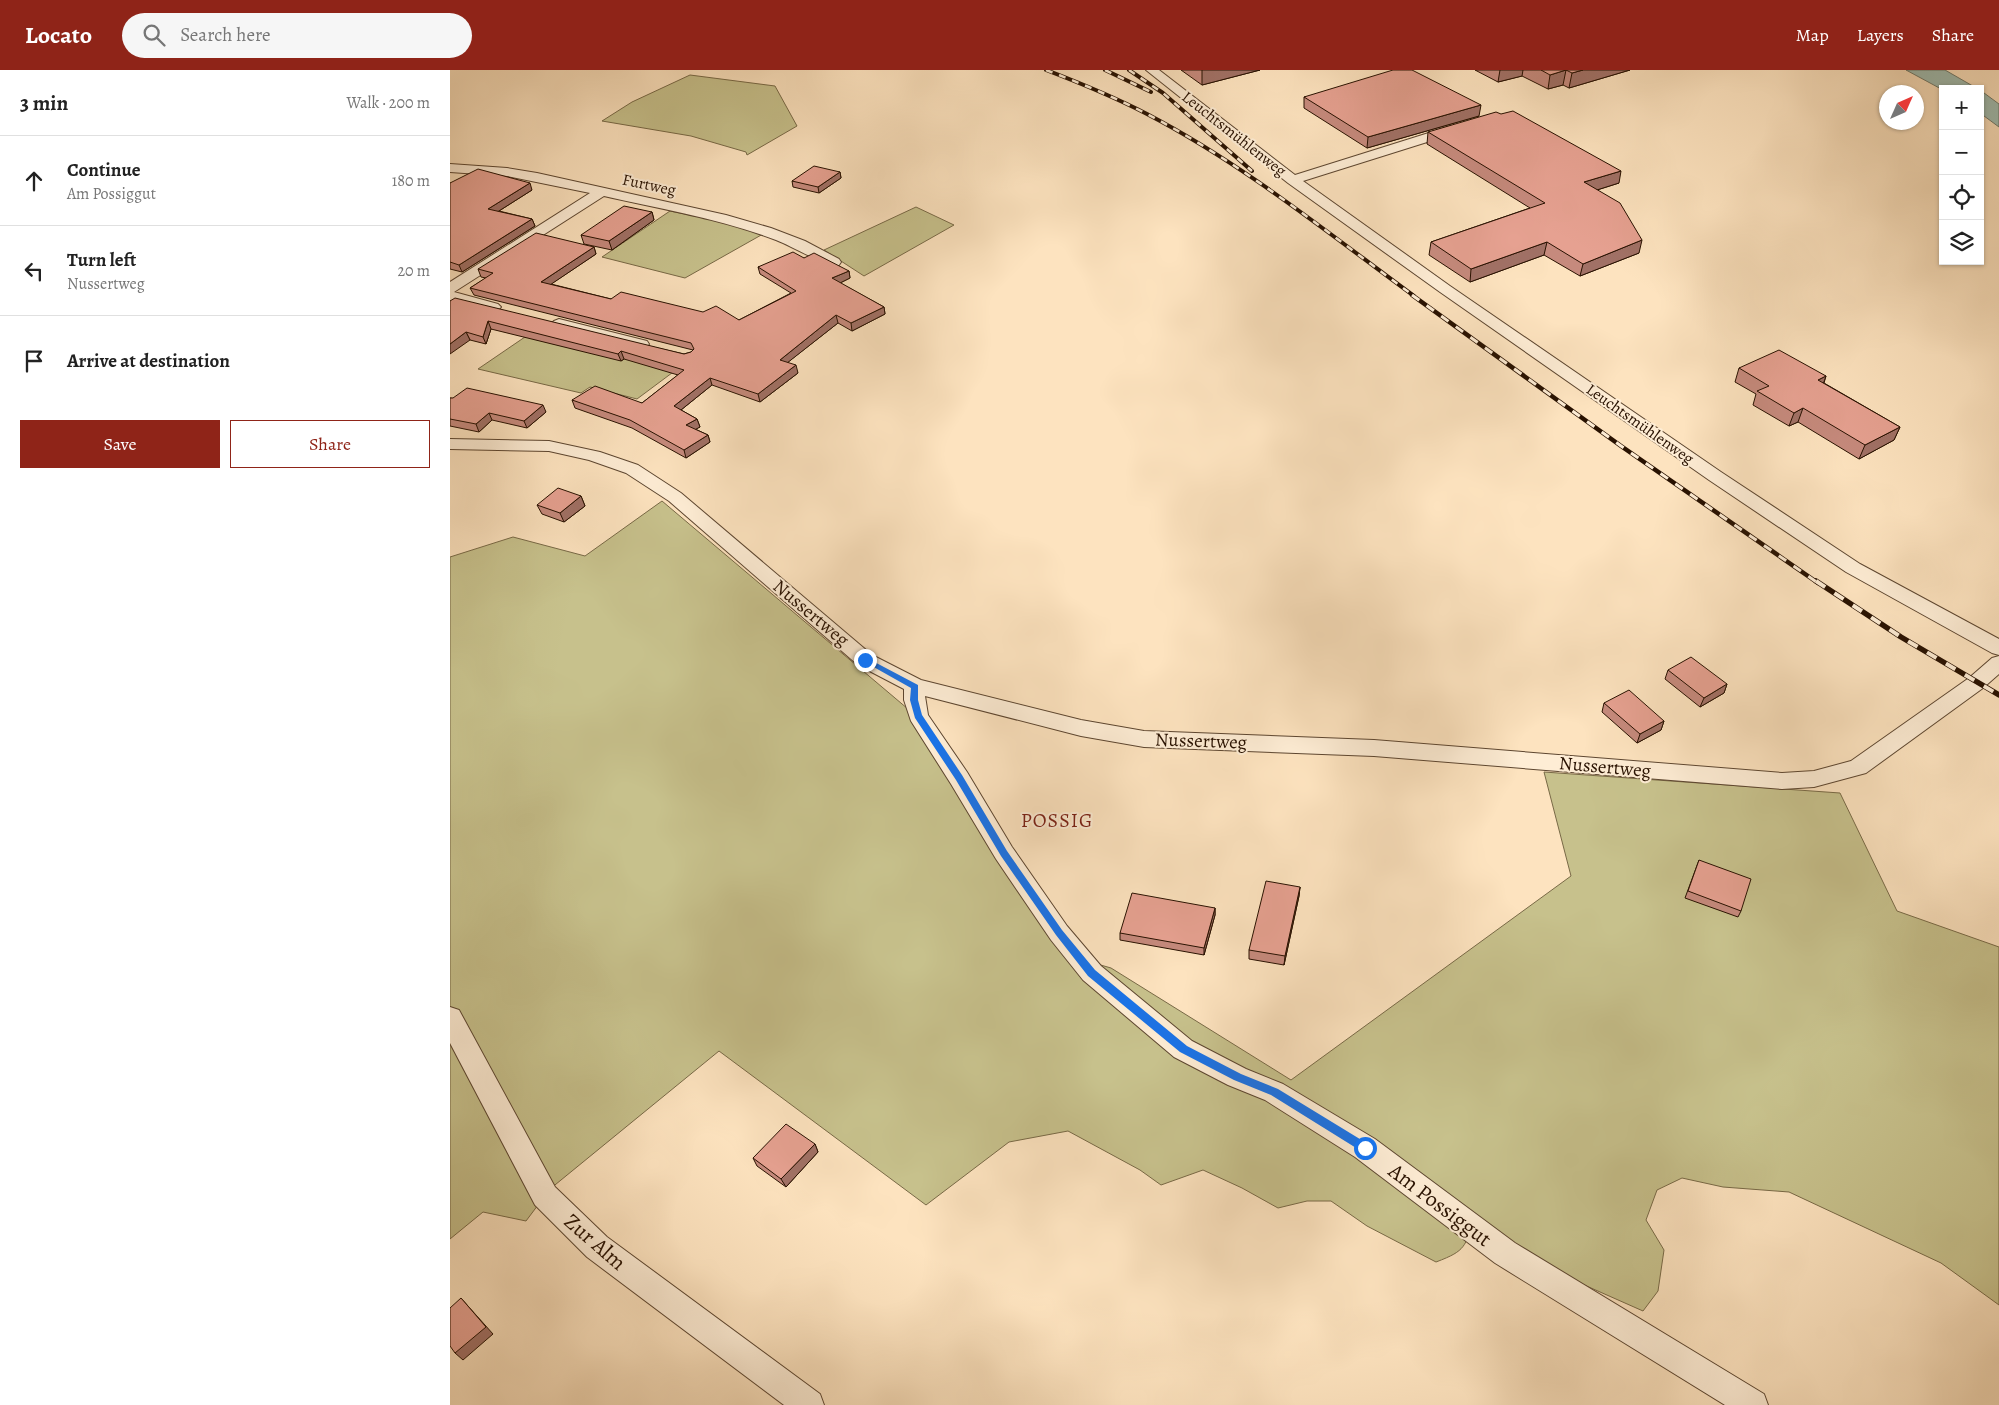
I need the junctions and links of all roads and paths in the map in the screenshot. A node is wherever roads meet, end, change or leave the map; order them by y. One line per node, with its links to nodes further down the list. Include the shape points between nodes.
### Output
1 (1152, 70): 4 (street, Leuchtsmühlenweg)
2 (1470, 124): 4 (street, Leuchtsmühlenweg)
3 (450, 168): 5 (street, Furtweg, via 507,172)
4 (1293, 180): 13 (street, Leuchtsmühlenweg, via 1445,289 1853,568)
5 (601, 192): 6 (street, Furtweg, via 721,218 800,244); 7 (street)
6 (834, 262)
7 (450, 289)
8 (450, 296): 9 (street)
9 (506, 311)
10 (541, 320): 11 (street)
11 (656, 348)
12 (450, 444): 15 (street, Nussertweg, via 549,446 632,469 675,497 865,660)
13 (1999, 648)
14 (1999, 663): 15 (street, Nussertweg, via 1858,767 1814,779 1782,781 1374,748 1144,738 1081,728)
15 (915, 686): 18 (street, Am Possiggut, via 918,716 1004,853 1059,933 1092,973 1183,1049 1274,1092 1311,1114 1365,1148 1505,1253)
16 (450, 1018): 17 (street, Zur Alm, via 545,1196 597,1247)
17 (809, 1405)
18 (1753, 1405)

